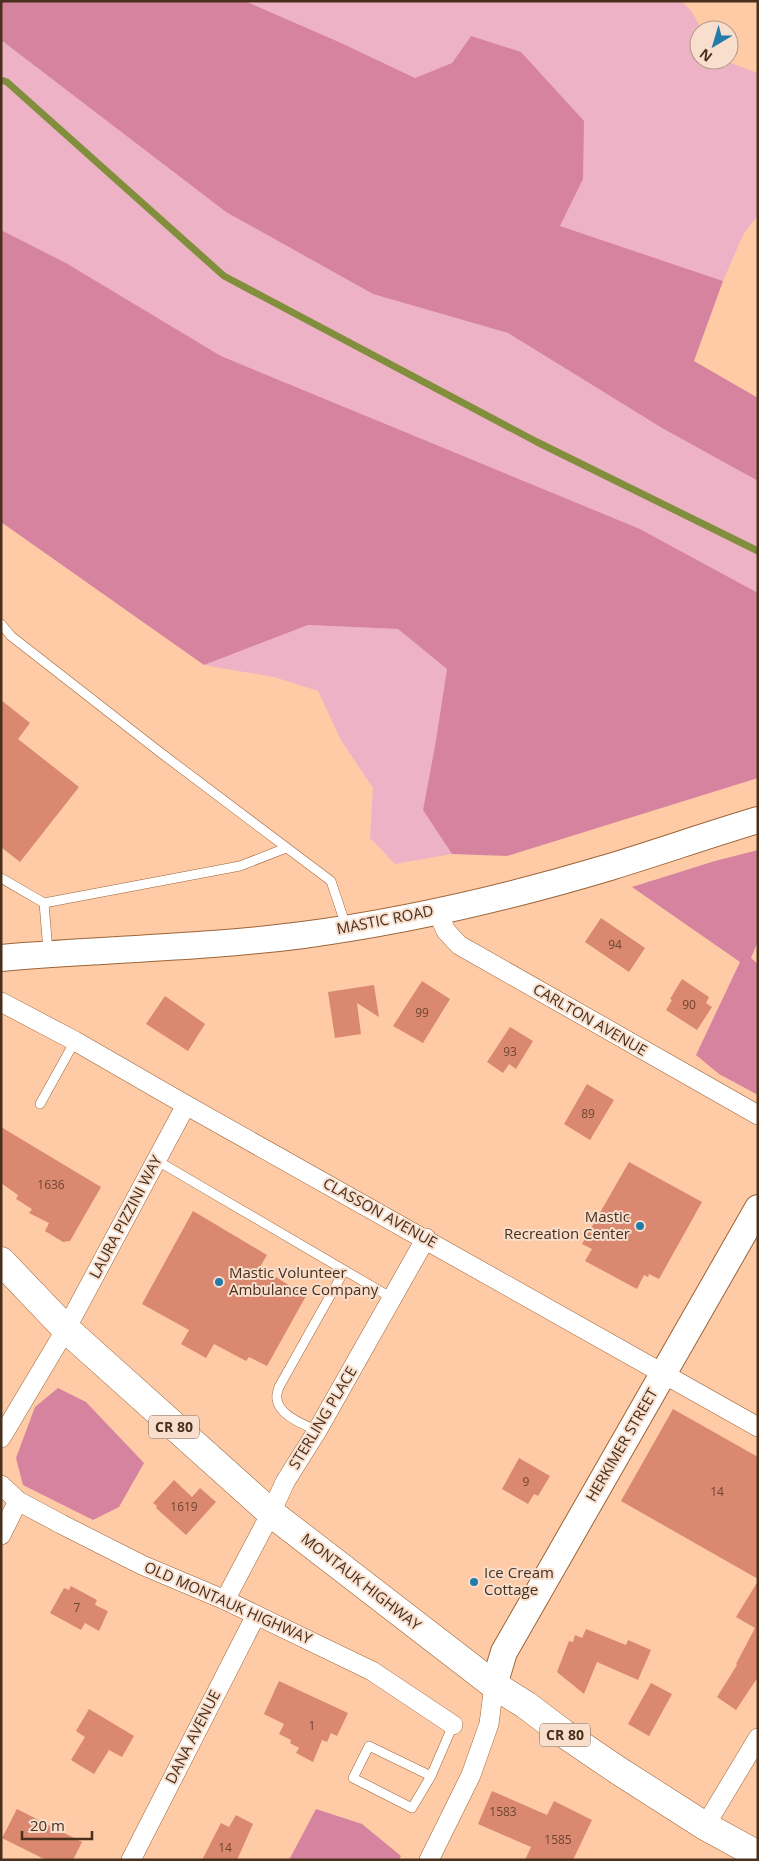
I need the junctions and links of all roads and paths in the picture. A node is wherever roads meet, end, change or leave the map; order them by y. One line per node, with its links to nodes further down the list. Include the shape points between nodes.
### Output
1 (1, 624): 3 (lane, via 11,636)
2 (758, 820): 6 (main road, MASTIC ROAD, via 610,867)
3 (286, 848): 5 (lane, via 240,866); 7 (lane, via 331,882)
4 (1, 878): 5 (lane)
5 (44, 903): 8 (lane)
6 (437, 911): 7 (main road, MASTIC ROAD); 14 (street, CARLTON AVENUE, via 446,931 459,945)
7 (347, 928): 8 (main road, MASTIC ROAD, via 270,939)
8 (48, 954): 9 (main road, MASTIC ROAD)
9 (1, 958)
10 (1, 1002): 11 (street, CLASSON AVENUE)
11 (75, 1041): 12 (lane); 13 (street, CLASSON AVENUE)
12 (40, 1104)
13 (186, 1105): 15 (street, LAURA PIZZINI WAY); 17 (street, CLASSON AVENUE)
14 (758, 1115)
15 (156, 1160): 19 (lane); 21 (street, LAURA PIZZINI WAY)
16 (758, 1208): 22 (main road, HERKIMER STREET)
17 (426, 1238): 20 (street, STERLING PLACE); 22 (street, CLASSON AVENUE)
18 (1, 1261): 21 (main road, MONTAUK HIGHWAY / CR 80)
19 (344, 1271): 20 (lane); 24 (lane, via 279,1387 276,1399 282,1411)
20 (392, 1298): 24 (street, STERLING PLACE)
21 (66, 1329): 25 (street, LAURA PIZZINI WAY); 28 (main road, MONTAUK HIGHWAY / CR 80)
22 (664, 1373): 23 (street, CLASSON AVENUE); 32 (main road, HERKIMER STREET, via 504,1652)
23 (758, 1427)
24 (317, 1431): 28 (street, STERLING PLACE, via 285,1482)
25 (1, 1438)
26 (1, 1484): 27 (street, OLD MONTAUK HIGHWAY)
27 (18, 1501): 29 (street); 30 (street, OLD MONTAUK HIGHWAY, via 142,1565)
28 (271, 1513): 30 (street, STERLING PLACE); 32 (main road, MONTAUK HIGHWAY / CR 80)
29 (1, 1535)
30 (224, 1600): 31 (street, OLD MONTAUK HIGHWAY)
31 (256, 1615): 33 (street, OLD MONTAUK HIGHWAY, via 372,1670); 38 (street, DANA AVENUE)
32 (494, 1685): 36 (main road, MONTAUK HIGHWAY / CR 80); 39 (street, via 489,1724 471,1775)
33 (453, 1725): 35 (lane)
34 (758, 1738): 36 (street)
35 (431, 1776): 35 (lane, via 412,1808 353,1778 369,1746)
36 (705, 1826): 37 (main road, MONTAUK HIGHWAY / CR 80)
37 (744, 1853)
38 (131, 1860)
39 (429, 1860)

